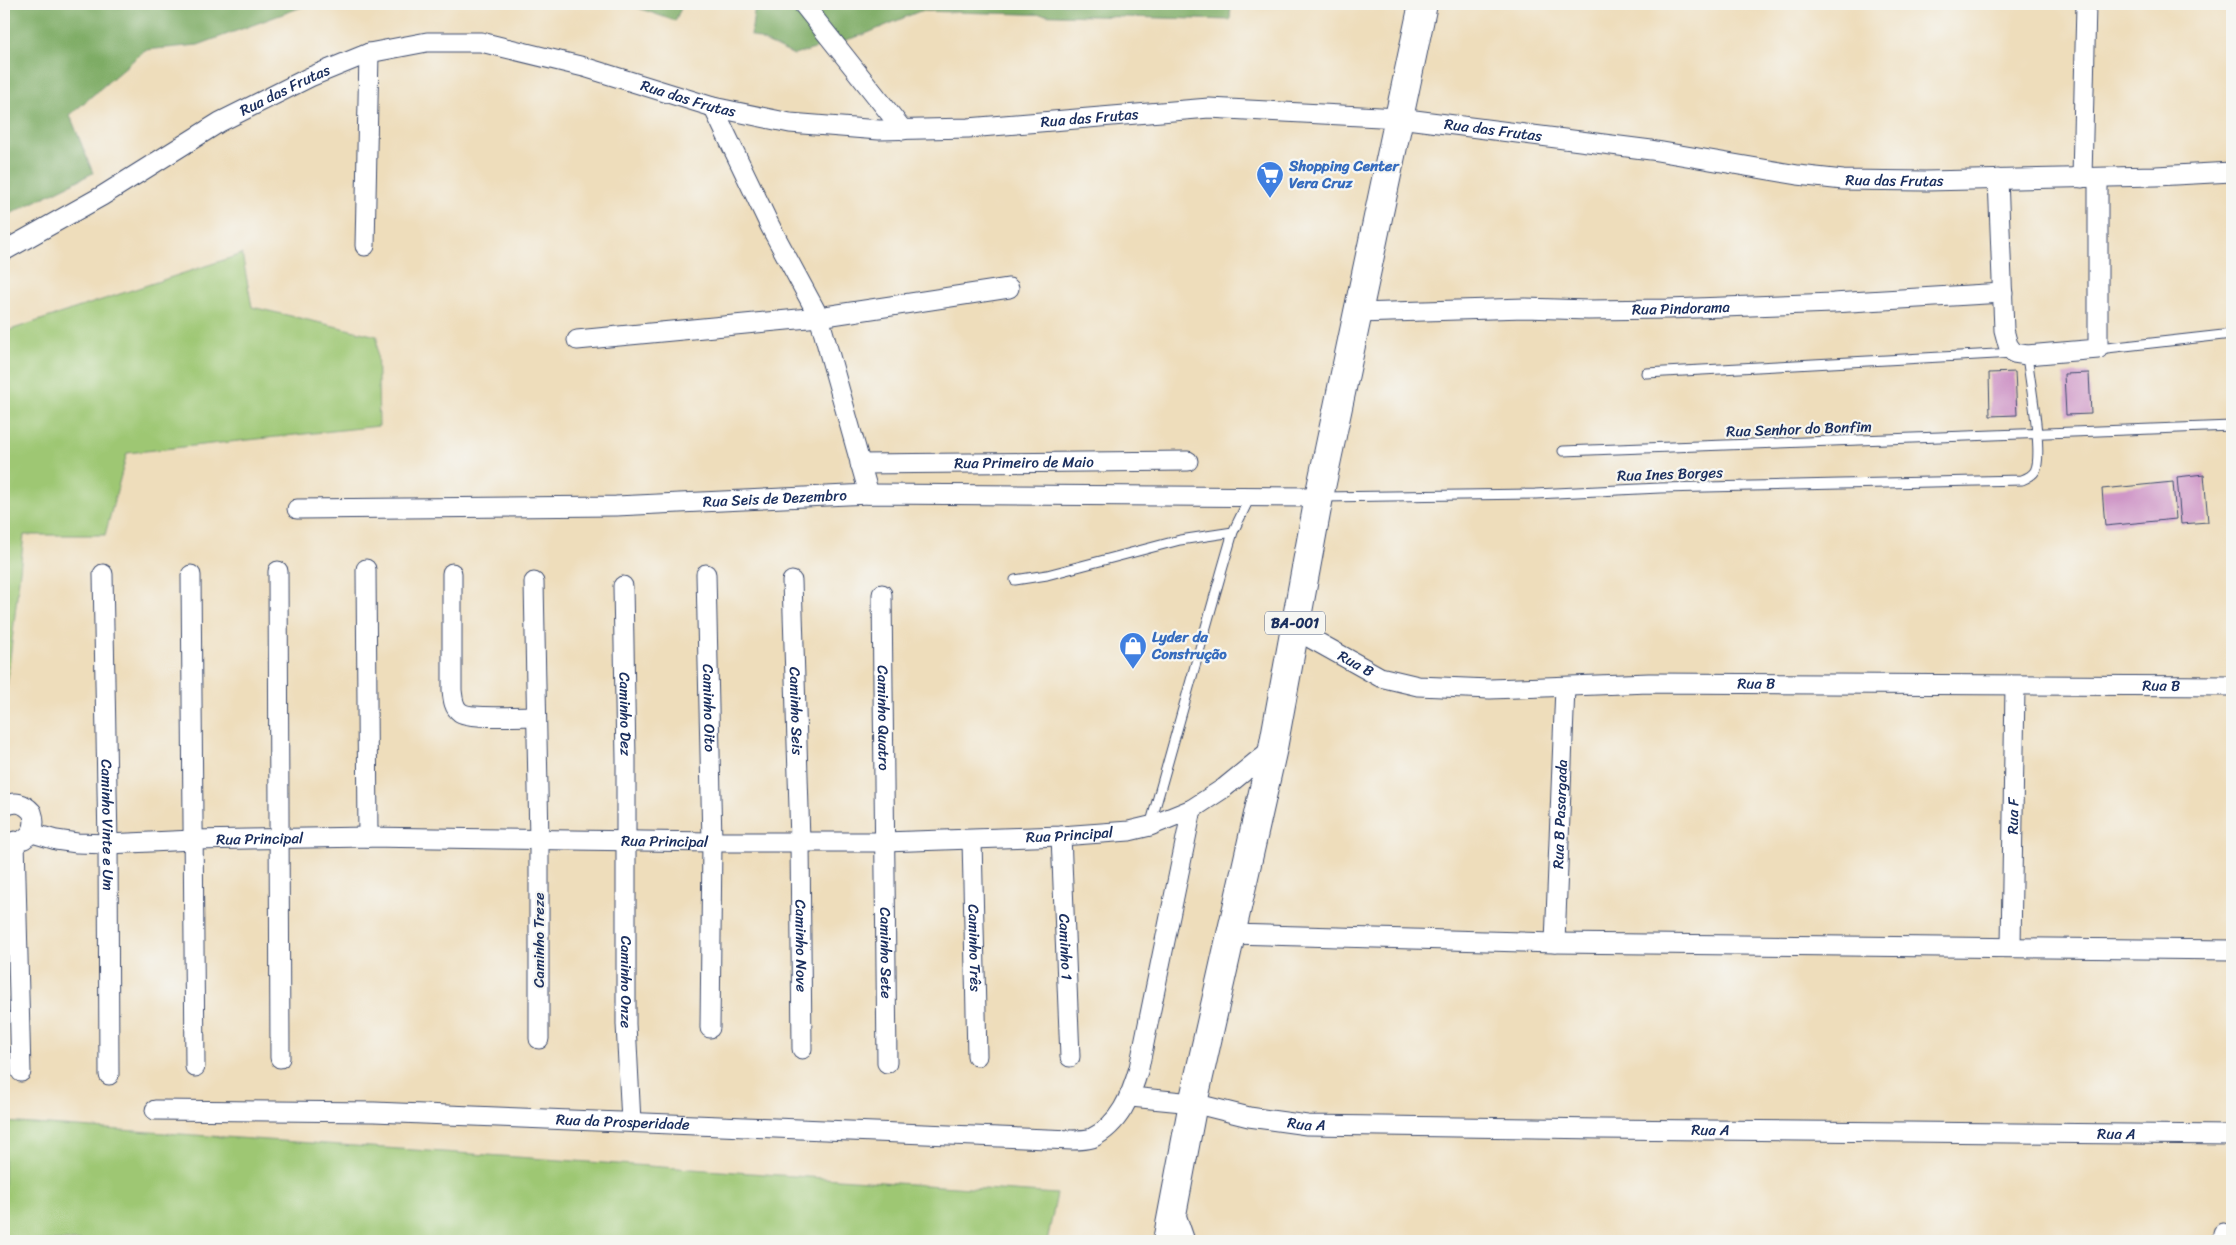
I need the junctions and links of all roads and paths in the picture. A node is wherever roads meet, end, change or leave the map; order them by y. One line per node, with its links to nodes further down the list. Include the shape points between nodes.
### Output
1 (803, 4): 7 (street)
2 (1423, 4): 6 (main road, BA-001)
3 (2086, 4): 9 (street)
4 (369, 53): 5 (street, Rua das Frutas, via 427,42 481,42 584,67); 11 (street); 12 (street, Rua das Frutas, via 310,77 220,122 102,196)
5 (713, 106): 7 (street, Rua das Frutas, via 790,124); 16 (street, via 770,226)
6 (1399, 118): 7 (street, Rua das Frutas, via 1208,108 968,128); 10 (street, Rua das Frutas, via 1652,150 1842,180); 15 (main road, BA-001)
7 (904, 130)
8 (2232, 172): 9 (street, Rua das Frutas)
9 (2090, 178): 10 (street, Rua das Frutas); 19 (street)
10 (1998, 179): 14 (street)
11 (365, 246)
12 (4, 251)
13 (1009, 288): 16 (street)
14 (2002, 293): 15 (street, Rua Pindorama, via 1668,309 1525,308); 20 (street, via 2008,345)
15 (1358, 313): 28 (main road, BA-001)
16 (819, 317): 18 (street); 26 (street)
17 (2232, 334): 19 (lane)
18 (577, 340)
19 (2098, 349): 20 (street)
20 (2021, 354): 21 (lane); 23 (lane)
21 (1646, 373)
22 (2232, 426): 23 (lane, Rua Senhor do Bonfim)
23 (2036, 434): 24 (lane, Rua Senhor do Bonfim); 28 (lane, Rua Ines Borges, via 2037,465 2034,473 2022,480)
24 (1563, 451)
25 (1188, 461): 26 (street, Rua Primeiro de Maio)
26 (860, 464): 27 (street)
27 (869, 494): 29 (street, Rua Seis de Dezembro, via 1119,494); 30 (street, Rua Seis de Dezembro, via 616,506)
28 (1319, 497): 29 (street, Rua Seis de Dezembro); 43 (main road, BA-001)
29 (1250, 498): 31 (lane)
30 (297, 509)
31 (1233, 532): 38 (lane, via 1180,540 1047,575); 51 (lane)
32 (366, 569): 54 (street)
33 (278, 571): 55 (street)
34 (452, 573): 47 (street, via 452,690 458,710 462,714 480,716)
35 (103, 574): 63 (street, Caminho Vinte e Um)
36 (706, 574): 61 (street, Caminho Oito)
37 (191, 575): 56 (street)
38 (1015, 580)
39 (534, 582): 47 (street, Caminho Treze)
40 (792, 582): 59 (street, Caminho Seis)
41 (623, 586): 60 (street, Caminho Dez)
42 (882, 594): 62 (street, Caminho Quatro)
43 (1294, 629): 46 (street, Rua B, via 1380,677 1418,686 1490,689); 48 (main road, BA-001)
44 (2015, 686): 45 (street, Rua B); 46 (street, Rua B, via 1649,682); 66 (street, Rua F)
45 (2232, 686)
46 (1565, 687): 65 (street, Rua B Pasargada)
47 (536, 716): 58 (street, Caminho Treze)
48 (1273, 748): 50 (street, Rua Principal); 64 (main road, BA-001)
49 (4, 807): 53 (street, via 14,803 27,807 35,819)
50 (1192, 809): 51 (street, Rua Principal); 78 (street)
51 (1150, 826): 52 (street, Rua Principal, via 1129,831)
52 (1061, 836): 57 (street, Rua Principal); 72 (street, Caminho 1)
53 (17, 837): 63 (street, Rua Principal); 76 (street)
54 (368, 837): 55 (street, Rua Principal); 58 (street, Rua Principal)
55 (279, 838): 56 (street, Rua Principal); 73 (street)
56 (193, 840): 63 (street, Rua Principal); 75 (street)
57 (972, 840): 62 (street, Rua Principal); 71 (street, Caminho Três)
58 (540, 841): 60 (street, Rua Principal); 69 (street, Caminho Treze)
59 (800, 841): 61 (street, Rua Principal); 62 (street, Rua Principal); 70 (street, Caminho Nove)
60 (626, 842): 61 (street, Rua Principal); 81 (street, Caminho Onze, via 626,1024)
61 (712, 842): 68 (street, Caminho Oito)
62 (884, 842): 74 (street, Caminho Sete)
63 (108, 844): 77 (street, Caminho Vinte e Um)
64 (1231, 934): 65 (street); 79 (main road, BA-001)
65 (1555, 943): 66 (street)
66 (2011, 947): 67 (street)
67 (2232, 950)
68 (710, 1028)
69 (539, 1039)
70 (802, 1050)
71 (977, 1056)
72 (1070, 1057)
73 (280, 1058)
74 (887, 1063)
75 (195, 1067)
76 (21, 1072)
77 (109, 1075)
78 (1131, 1097): 79 (street, Rua A); 81 (street, Rua da Prosperidade, via 1110,1126 1090,1139 1072,1140)
79 (1193, 1103): 82 (street, Rua A, via 1249,1118 1307,1124 1601,1130); 83 (main road, BA-001)
80 (155, 1110): 81 (street, Rua da Prosperidade, via 374,1112)
81 (631, 1122)
82 (2232, 1135)
83 (1174, 1209): 84 (main road, BA-001); 85 (street)
84 (1167, 1241)
85 (1185, 1241)

